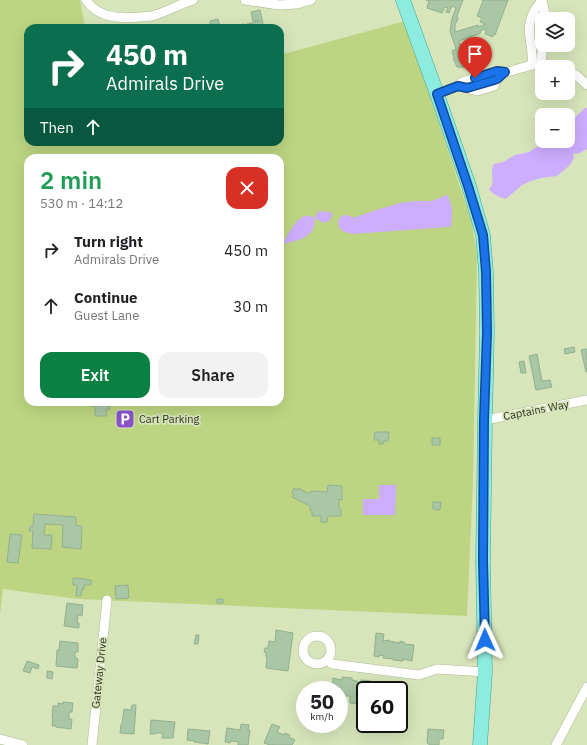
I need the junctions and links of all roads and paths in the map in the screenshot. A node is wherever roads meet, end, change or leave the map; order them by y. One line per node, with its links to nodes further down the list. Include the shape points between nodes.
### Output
1 (86, 0): 2 (street, via 89,6 100,13 111,17 133,18 154,16)
2 (193, 0)
3 (245, 0): 4 (street, via 297,4)
4 (311, 0)
5 (403, 0): 14 (main road)
6 (542, 0): 7 (street); 8 (street, via 529,25)
7 (545, 12)
8 (535, 62)
9 (535, 64): 10 (street)
10 (505, 72): 13 (street, via 497,71 462,82); 13 (street, via 494,86 477,91)
11 (575, 76): 12 (street)
12 (587, 85)
13 (463, 87): 14 (street)
14 (437, 95): 16 (main road, via 483,235 487,332)
15 (587, 400): 16 (street, Captains Way)
16 (484, 420): 19 (main road)
17 (107, 600): 23 (street, Gateway Drive)
18 (328, 660): 19 (street, via 332,664 419,675 437,669)
19 (485, 672): 24 (main road)
20 (587, 687): 25 (street)
21 (1, 741): 22 (street)
22 (23, 745)
23 (92, 745)
24 (480, 745)
25 (556, 745)

